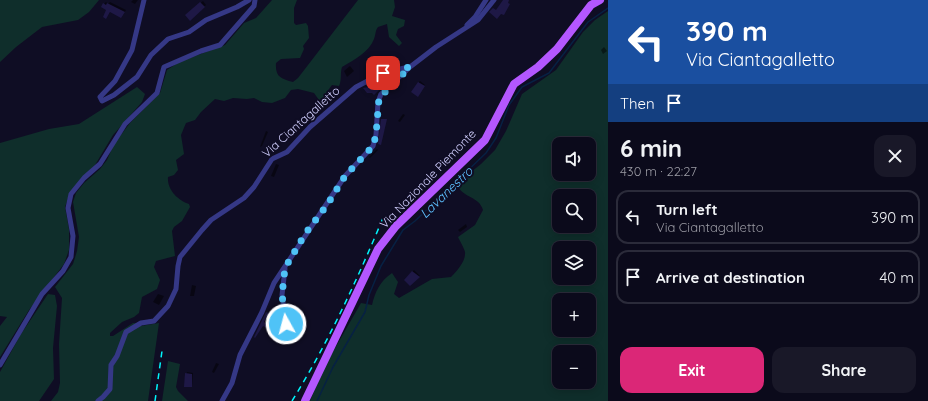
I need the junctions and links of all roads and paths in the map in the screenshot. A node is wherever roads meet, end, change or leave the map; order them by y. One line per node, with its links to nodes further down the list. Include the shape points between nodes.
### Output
1 (144, 0): 2 (street, via 132,50 115,81 100,97 102,101 114,96 137,77 151,55 168,39 189,32 206,20 237,8)
2 (249, 0)
3 (255, 0): 11 (street, via 254,6 220,45 164,66 157,93 125,124 100,164 71,194 68,208 73,236 71,257 63,271 42,294)
4 (486, 0): 7 (street)
5 (494, 0): 7 (street, Via Ciantagalletto, via 478,20)
6 (600, 0): 14 (main road, Via Nazionale Piemonte, via 591,5 558,48 538,67 514,84 485,140 396,226 378,249)
7 (467, 28): 8 (street, Via Ciantagalletto, via 445,40)
8 (410, 67): 9 (street, Via Ciantagalletto, via 379,98 373,146 345,176); 12 (street, Via Ciantagalletto, via 383,73 356,87 310,127 287,152 272,160 254,188 244,198 211,220 180,257 176,289 168,306 154,320 141,323 126,332 118,356 111,365 110,389)
9 (285, 268): 10 (street, Via Ciantagalletto, via 282,295); 13 (street, Via Ciantagalletto, via 274,284 240,355 232,383)
10 (286, 324)
11 (0, 365)
12 (98, 401)
13 (222, 401)
14 (305, 401)

